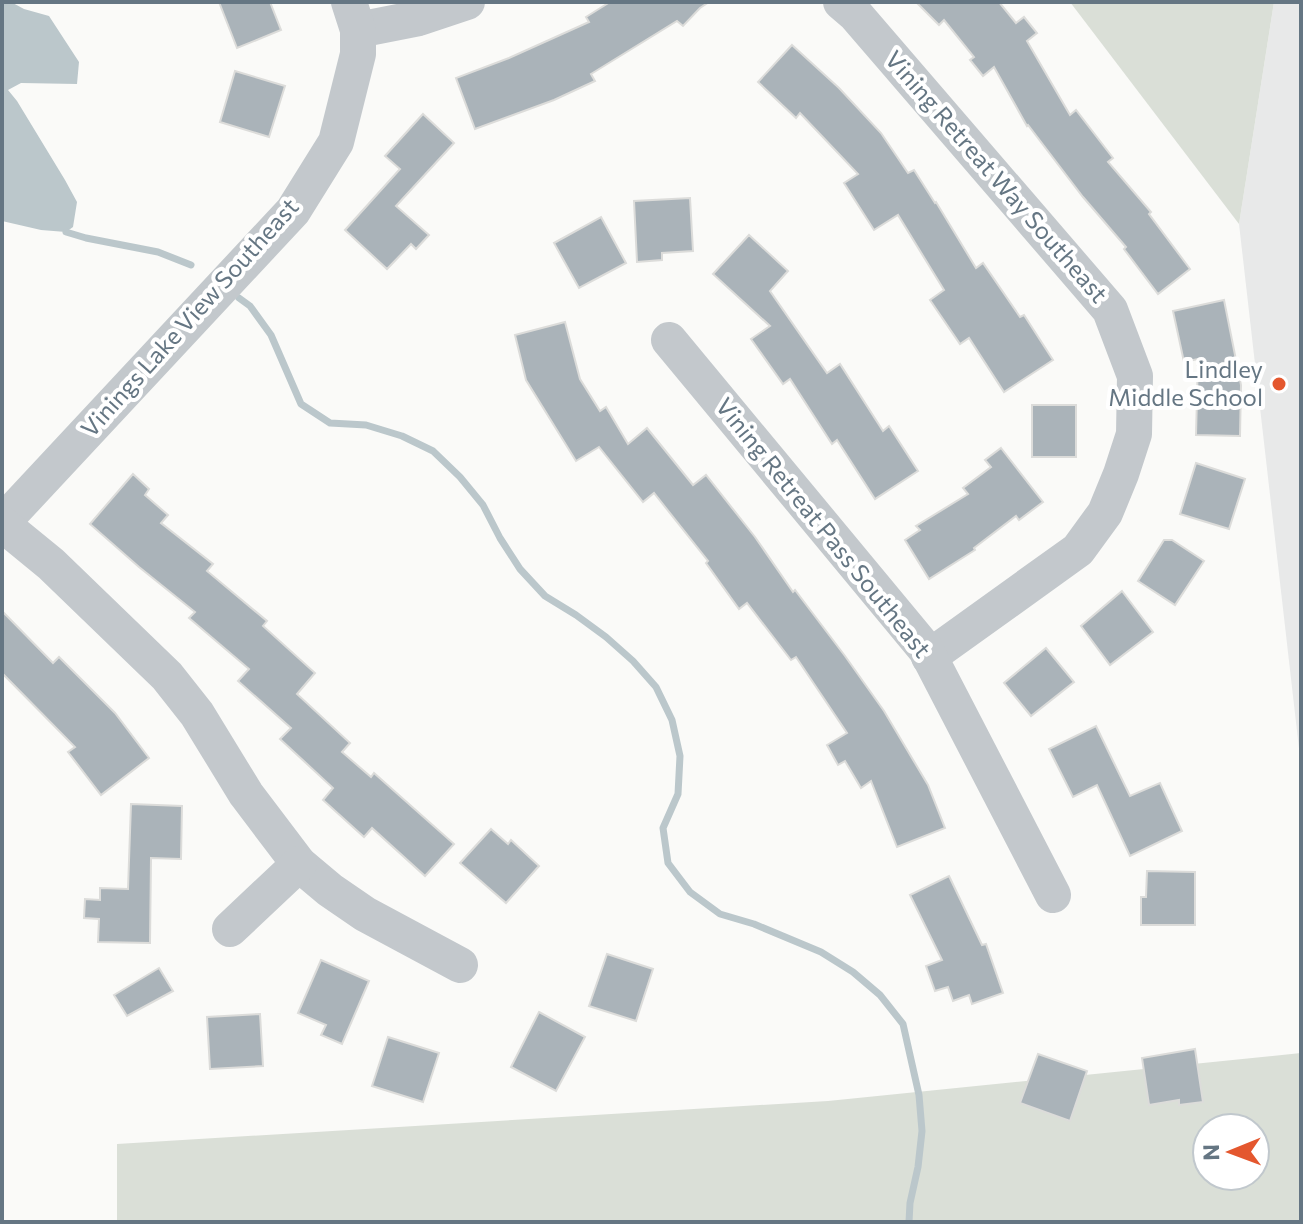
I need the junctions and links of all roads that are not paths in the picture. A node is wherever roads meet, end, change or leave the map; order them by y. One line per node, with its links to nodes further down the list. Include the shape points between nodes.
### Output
1 (467, 2): 3 (street, via 419,18)
2 (841, 2): 6 (street, Vining Retreat Way Southeast, via 1110,310 1135,376 1134,434 1121,474 1105,513 1078,550)
3 (353, 16): 5 (street, Vinings Lake View Southeast, via 358,54 336,142 293,211)
4 (669, 340): 6 (street, Vining Retreat Pass Southeast)
5 (2, 523): 7 (street, via 167,676)
6 (929, 657): 8 (street, Vining Retreat Pass Southeast)
7 (299, 864): 9 (street); 10 (street, via 365,914)
8 (1053, 895)
9 (230, 929)
10 (460, 965)

